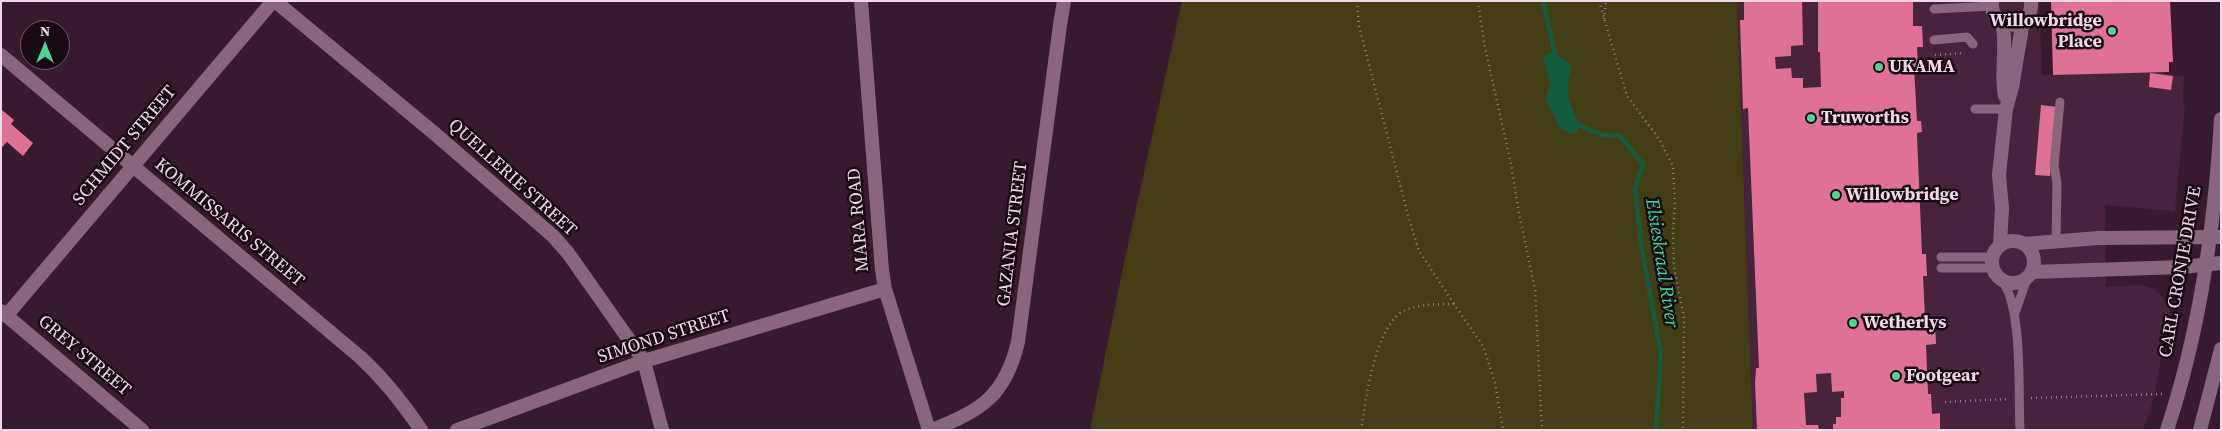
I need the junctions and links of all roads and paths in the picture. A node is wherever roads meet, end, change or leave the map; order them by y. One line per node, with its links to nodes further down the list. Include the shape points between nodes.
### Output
1 (274, 1): 21 (street, SCHMIDT STREET); 38 (street, QUELLERIE STREET, via 553,236)
2 (861, 1): 33 (street, MARA ROAD, via 879,250)
3 (1064, 1): 46 (street, GAZANIA STREET, via 1014,360 1006,380 981,406 960,419)
4 (1357, 1): 34 (path, via 1359,26 1419,251)
5 (1478, 1): 49 (path, via 1535,289)
6 (1599, 1): 11 (path)
7 (1606, 1): 11 (path)
8 (2031, 1): 12 (street, via 2030,13)
9 (1992, 4): 10 (lane); 13 (street, via 1994,14)
10 (1934, 9)
11 (1604, 21): 50 (path, via 1627,96 1659,140 1673,166 1674,260 1684,317)
12 (2023, 21): 13 (street, via 2010,25); 18 (street, via 2012,88)
13 (2002, 22): 18 (street)
14 (1934, 40): 15 (lane, via 1968,38)
15 (1974, 44)
16 (1, 55): 21 (street, KOMMISSARIS STREET)
17 (2060, 102): 24 (lane, via 2054,166 2057,183)
18 (2006, 105): 19 (lane); 22 (street, via 1999,174)
19 (1975, 109)
20 (2221, 119): 23 (street, CARL CRONJE DRIVE)
21 (132, 166): 36 (street, SCHMIDT STREET); 43 (street, KOMMISSARIS STREET, via 381,377)
22 (2002, 208): 25 (street); 26 (street)
23 (2215, 237): 24 (street); 29 (street, CARL CRONJE DRIVE)
24 (2056, 241): 25 (street)
25 (2022, 243): 26 (street, via 2012,241); 31 (street, via 2031,250 2034,259)
26 (1995, 256): 27 (lane); 30 (lane); 32 (street, via 1996,275)
27 (1941, 257)
28 (2221, 263): 29 (street)
29 (2206, 265): 31 (street); 52 (street, CARL CRONJE DRIVE, via 2188,354)
30 (1941, 268)
31 (2030, 276): 32 (street, via 2015,284); 35 (lane)
32 (2003, 282): 35 (lane)
33 (885, 288): 38 (street, SIMOND STREET); 46 (street, MARA ROAD)
34 (1454, 304): 47 (path, via 1406,309 1390,323 1378,349); 48 (path, via 1483,346 1495,383)
35 (2015, 313): 40 (lane)
36 (4, 314): 42 (street, GREY STREET)
37 (2221, 349): 53 (street)
38 (644, 361): 44 (street, SIMOND STREET); 45 (street, QUELLERIE STREET)
39 (2163, 394): 40 (path)
40 (2018, 398): 41 (path); 51 (lane)
41 (1945, 402)
42 (142, 430)
43 (421, 430)
44 (457, 430)
45 (662, 430)
46 (931, 430)
47 (1361, 430)
48 (1503, 430)
49 (1542, 430)
50 (1683, 430)
51 (2020, 430)
52 (2167, 430)
53 (2200, 430)

